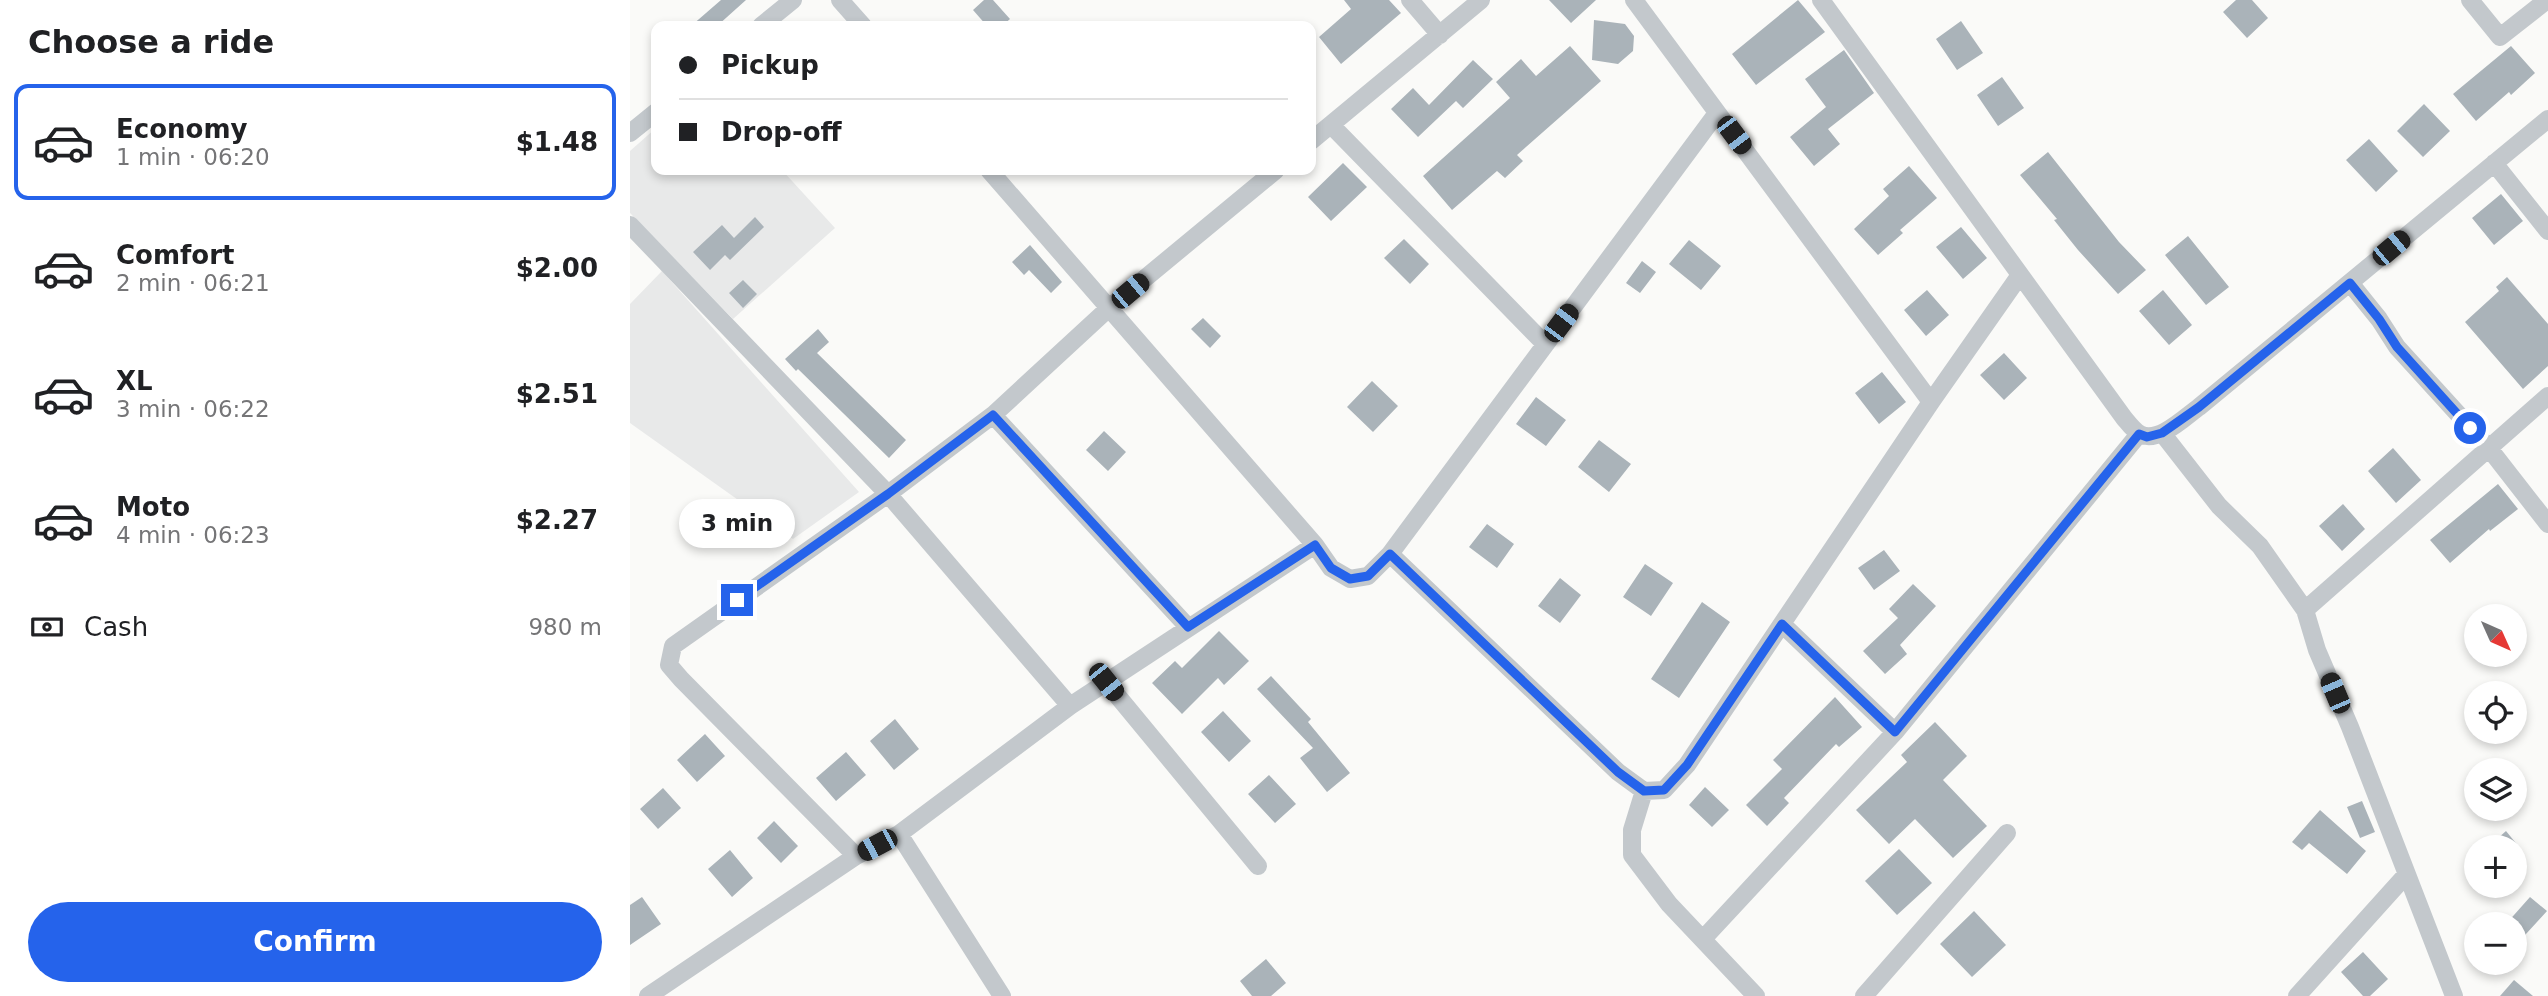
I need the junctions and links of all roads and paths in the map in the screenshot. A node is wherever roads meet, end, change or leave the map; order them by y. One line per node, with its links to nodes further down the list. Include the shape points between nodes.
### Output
1 (793, 0): 9 (street)
2 (841, 0): 10 (street)
3 (1410, 0): 11 (street)
4 (1481, 0): 11 (street)
5 (1634, 0): 12 (street)
6 (1821, 0): 23 (street)
7 (2469, 0): 8 (street, via 2500,37)
8 (2547, 0)
9 (767, 21)
10 (859, 21)
11 (1440, 35): 15 (street)
12 (1717, 113): 26 (street); 28 (street)
13 (651, 116): 16 (street)
14 (2548, 119): 18 (street)
15 (1331, 125): 17 (street); 26 (street)
16 (630, 133)
17 (1316, 137)
18 (2494, 163): 22 (street); 24 (street)
19 (993, 175): 25 (street)
20 (1270, 175): 25 (street)
21 (630, 225): 33 (street)
22 (2548, 231)
23 (2020, 275): 28 (street); 31 (street)
24 (2350, 283): 30 (street); 32 (street, via 2397,347)
25 (1109, 308): 29 (street); 35 (street)
26 (1545, 345): 36 (street)
27 (2548, 396): 32 (street)
28 (1931, 402): 38 (street)
29 (993, 415): 33 (street); 39 (street)
30 (2162, 433): 31 (street); 37 (street, via 2219,506 2260,546)
31 (2139, 434): 42 (street)
32 (2488, 447): 34 (street); 37 (street)
33 (888, 494): 41 (street); 46 (street, via 673,646 669,665)
34 (2548, 524)
35 (1315, 545): 36 (street, via 1331,568 1350,579 1368,576); 39 (street)
36 (1390, 554): 43 (street, via 1618,772)
37 (2305, 610): 48 (street)
38 (1782, 624): 42 (street); 43 (street, via 1687,765 1664,790)
39 (1188, 627): 40 (street)
40 (1106, 682): 41 (street); 47 (street)
41 (1070, 706): 45 (street)
42 (1895, 732): 49 (street)
43 (1644, 791): 49 (street, via 1632,830 1632,855)
44 (2007, 833): 53 (street)
45 (899, 834): 46 (street); 51 (street)
46 (856, 856): 50 (street)
47 (1258, 866)
48 (2406, 875): 54 (street); 55 (street)
49 (1703, 939): 52 (street)
50 (648, 996)
51 (1002, 996)
52 (1756, 996)
53 (1864, 996)
54 (2297, 996)
55 (2454, 996)

